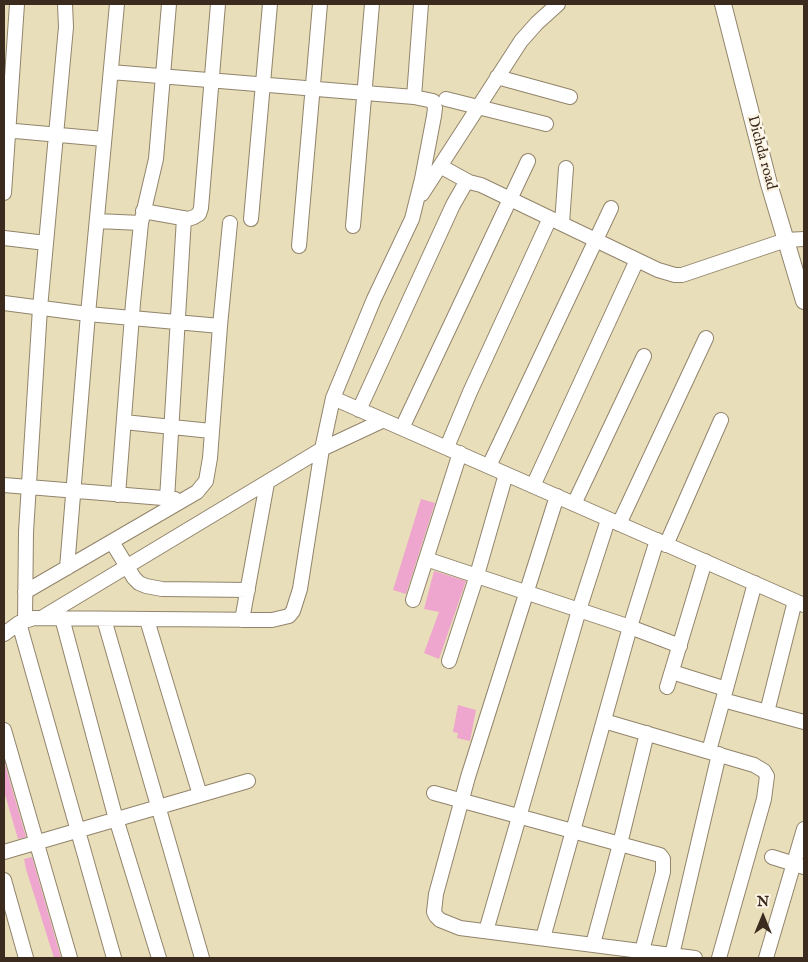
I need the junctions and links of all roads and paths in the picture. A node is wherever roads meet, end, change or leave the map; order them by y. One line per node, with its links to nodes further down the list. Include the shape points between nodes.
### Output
1 (18, 4): 24 (street)
2 (65, 4): 25 (street, via 66,27)
3 (117, 4): 12 (street)
4 (169, 4): 13 (street)
5 (218, 4): 15 (street)
6 (270, 4): 16 (street)
7 (320, 4): 17 (street)
8 (372, 4): 18 (street)
9 (421, 4): 20 (street)
10 (558, 4): 14 (street, via 528,31)
11 (723, 4): 45 (main road, Dichda road)
12 (111, 72): 13 (street); 26 (street)
13 (163, 77): 15 (street); 35 (street, via 156,160)
14 (497, 77): 19 (street); 22 (street)
15 (212, 81): 16 (street); 36 (street, via 201,208 194,217)
16 (264, 86): 17 (street); 37 (street)
17 (312, 90): 18 (street); 47 (street)
18 (364, 94): 20 (street); 41 (street)
19 (570, 97)
20 (414, 98): 33 (street, via 430,100 435,108)
21 (446, 99): 22 (street)
22 (478, 107): 23 (street); 28 (street)
23 (546, 124)
24 (7, 130): 25 (street); 31 (street)
25 (56, 135): 26 (street); 46 (street)
26 (104, 139): 39 (street)
27 (528, 161): 32 (street)
28 (440, 166): 30 (street); 33 (street)
29 (566, 168): 38 (street)
30 (470, 182): 32 (street); 59 (street, via 458,193)
31 (4, 193)
32 (509, 199): 38 (street); 64 (street)
33 (418, 201): 58 (street)
34 (611, 208): 44 (street)
35 (142, 217): 36 (street); 39 (street); 53 (street)
36 (184, 218): 54 (street)
37 (251, 219)
38 (556, 220): 44 (street); 67 (street, via 470,392)
39 (97, 221): 52 (street)
40 (230, 223): 55 (street)
41 (353, 226)
42 (4, 238): 46 (street)
43 (804, 239): 45 (street)
44 (596, 240): 48 (street); 68 (street)
45 (786, 240): 48 (street, via 682,275 667,274); 49 (main road, Dichda road)
46 (46, 243): 51 (street)
47 (299, 246)
48 (637, 260): 72 (street)
49 (804, 301)
50 (4, 303): 51 (street)
51 (40, 308): 52 (street); 73 (street)
52 (88, 314): 53 (street); 74 (street)
53 (132, 318): 54 (street); 62 (street)
54 (176, 323): 55 (street); 63 (street)
55 (220, 326): 65 (street)
56 (706, 338): 80 (street)
57 (644, 356): 79 (street)
58 (333, 398): 59 (street); 66 (street)
59 (359, 410): 61 (street)
60 (721, 420): 82 (street)
61 (382, 421): 64 (street); 66 (street)
62 (124, 422): 63 (street); 75 (street)
63 (171, 427): 65 (street); 77 (street)
64 (402, 428): 67 (street)
65 (211, 431): 78 (street, via 206,481)
66 (322, 449): 70 (street); 99 (street, via 294,611 281,619)
67 (454, 450): 68 (street); 83 (street)
68 (489, 466): 69 (street)
69 (506, 474): 72 (street); 87 (street)
70 (267, 483): 85 (street); 89 (street)
71 (4, 485): 73 (street)
72 (533, 486): 76 (street)
73 (29, 488): 74 (street); 90 (street)
74 (74, 491): 75 (street); 86 (street)
75 (118, 495): 77 (street)
76 (557, 496): 79 (street); 91 (street)
77 (167, 499): 78 (street)
78 (185, 499): 81 (street)
79 (574, 504): 80 (street)
80 (614, 522): 82 (street); 94 (street)
81 (112, 542): 85 (street); 86 (street)
82 (661, 542): 84 (street); 101 (street)
83 (426, 559): 87 (street); 92 (street)
84 (705, 561): 88 (street); 103 (street)
85 (126, 567): 89 (street, via 139,584 153,588); 95 (street)
86 (67, 568): 90 (street)
87 (477, 575): 91 (street); 104 (street)
88 (755, 583): 93 (street); 107 (street)
89 (248, 590): 99 (street)
90 (24, 592): 100 (street)
91 (526, 592): 94 (street); 117 (street)
92 (413, 600)
93 (799, 603): 108 (street)
94 (579, 610): 101 (street); 119 (street)
95 (42, 618): 96 (street); 100 (street)
96 (62, 618): 97 (street); 120 (street)
97 (104, 619): 98 (street); 118 (street)
98 (147, 620): 99 (street); 116 (street)
99 (242, 620)
100 (22, 621): 102 (street); 122 (street)
101 (630, 627): 103 (street); 109 (street)
102 (4, 634)
103 (680, 646): 105 (street)
104 (449, 661)
105 (672, 672): 106 (street); 107 (street)
106 (668, 688)
107 (725, 694): 108 (street); 113 (street)
108 (767, 712): 110 (street)
109 (604, 721): 112 (street); 123 (street)
110 (804, 722)
111 (4, 730): 124 (street)
112 (647, 733): 113 (street); 125 (street)
113 (714, 752): 134 (street); 141 (street, via 760,767 767,776 764,799)
114 (248, 781): 116 (street)
115 (434, 793): 117 (street)
116 (200, 795): 118 (street)
117 (462, 800): 119 (street); 130 (street, via 434,912 440,920 452,926)
118 (158, 806): 120 (street); 139 (street)
119 (519, 817): 123 (street); 130 (street)
120 (116, 820): 122 (street); 138 (street)
121 (804, 829): 128 (street)
122 (77, 830): 124 (street); 137 (street)
123 (573, 832): 125 (street); 131 (street)
124 (36, 842): 126 (street); 136 (street)
125 (620, 844): 132 (street); 133 (street, via 654,853 663,859 664,872)
126 (4, 852)
127 (772, 857): 128 (street)
128 (799, 865): 142 (street)
129 (4, 880): 135 (street)
130 (486, 931): 131 (street)
131 (543, 938): 132 (street)
132 (593, 944): 133 (street)
133 (642, 951): 134 (street)
134 (672, 955): 140 (street)
135 (26, 958)
136 (70, 958)
137 (114, 958)
138 (158, 958)
139 (202, 958)
140 (695, 958)
141 (719, 958)
142 (766, 958)

